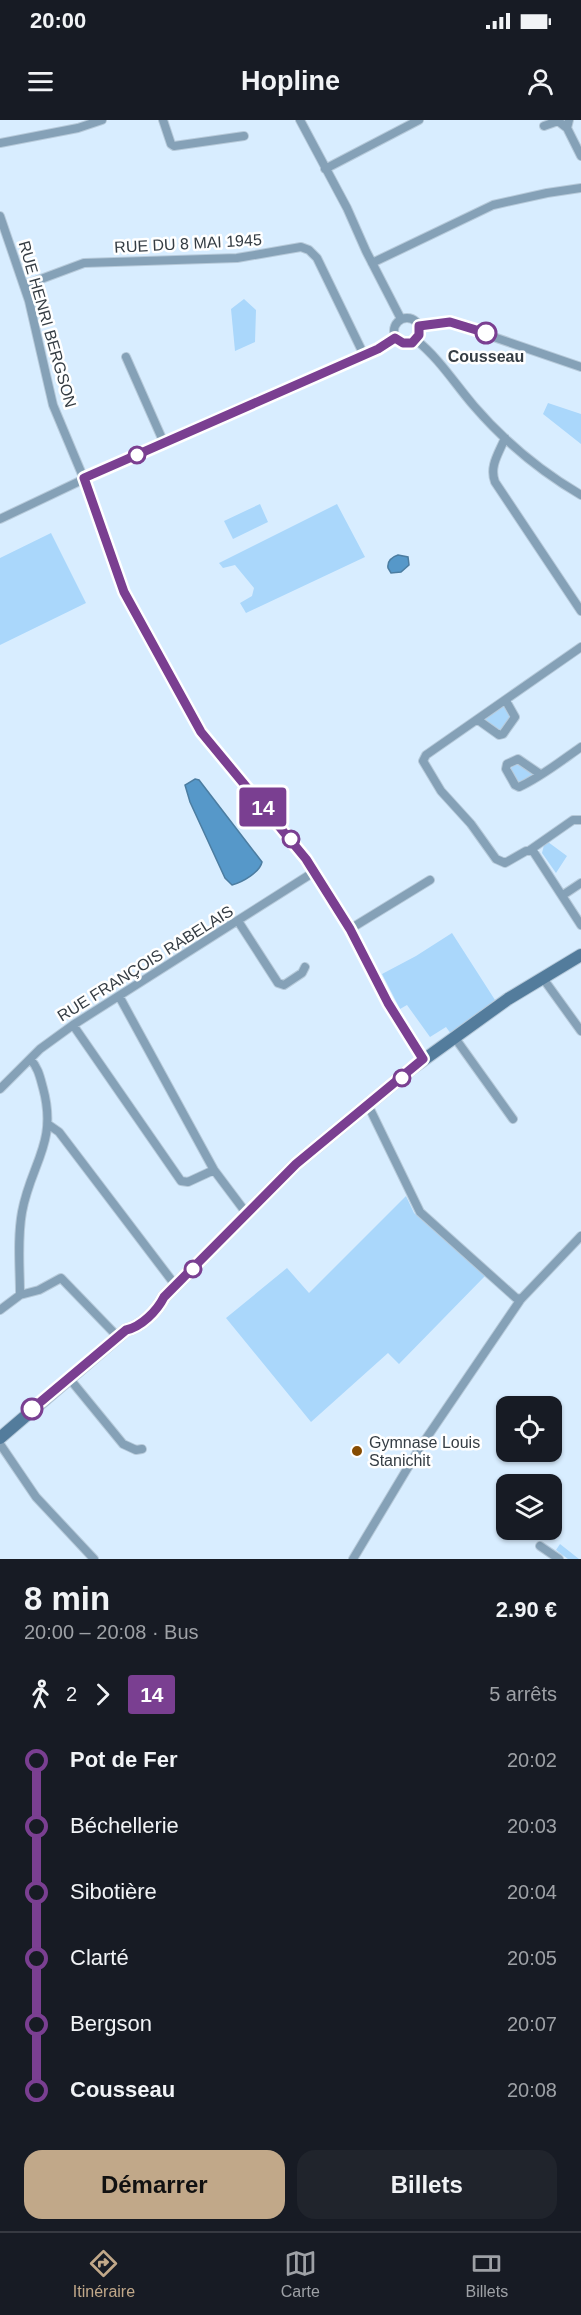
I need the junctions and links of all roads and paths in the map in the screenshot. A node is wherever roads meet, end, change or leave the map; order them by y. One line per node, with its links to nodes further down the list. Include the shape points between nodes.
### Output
1 (102, 120): 8 (street)
2 (163, 120): 7 (street, via 174,146)
3 (300, 120): 10 (street)
4 (419, 120): 10 (street)
5 (568, 124): 6 (street, via 558,121); 9 (street)
6 (544, 126)
7 (244, 136)
8 (0, 143)
9 (581, 156)
10 (325, 169): 13 (street)
11 (581, 188): 13 (street, via 493,206)
12 (0, 216): 14 (street, RUE HENRI BERGSON)
13 (372, 264): 15 (street)
14 (25, 285): 19 (street, RUE DU 8 MAI 1945, via 84,263 237,258 301,247 316,258); 24 (street, RUE HENRI BERGSON, via 53,405)
15 (401, 319): 16 (street, via 413,319); 17 (street, via 394,327)
16 (419, 326): 18 (street); 21 (street, via 450,322)
17 (395, 338): 18 (street, via 403,343); 19 (street)
18 (416, 340): 22 (street)
19 (364, 355): 23 (street)
20 (126, 357): 23 (street)
21 (581, 367)
22 (505, 438): 25 (street, via 531,462); 27 (street, via 493,466 495,482)
23 (164, 443): 24 (street)
24 (84, 478): 26 (street); 35 (street, RUE HENRI BERGSON, via 124,592 201,732)
25 (581, 495)
26 (0, 519)
27 (581, 611)
28 (581, 647): 29 (street)
29 (506, 701): 30 (street); 30 (street, via 515,717 503,734)
30 (478, 720): 34 (street, via 426,755 424,765 500,862)
31 (581, 747): 32 (street)
32 (540, 774)
33 (581, 820): 34 (street, via 573,820)
34 (530, 850): 38 (street)
35 (314, 872): 39 (street, RUE FRANÇOIS RABELAIS); 41 (street, RUE HENRI BERGSON)
36 (430, 880): 41 (street)
37 (581, 883): 38 (street)
38 (563, 895): 40 (street)
39 (238, 921): 43 (street, via 278,983 284,985); 45 (street, RUE FRANÇOIS RABELAIS)
40 (581, 925)
41 (350, 929): 50 (street, RUE HENRI BERGSON, via 388,1003)
42 (581, 955): 44 (street)
43 (305, 968)
44 (542, 977): 47 (street); 48 (street)
45 (119, 996): 46 (street, RUE FRANÇOIS RABELAIS); 55 (street)
46 (73, 1025): 49 (street, RUE FRANÇOIS RABELAIS); 55 (street, via 181,1181 188,1182)
47 (581, 1030)
48 (454, 1038): 50 (street); 53 (street)
49 (30, 1059): 51 (street, RUE FRANÇOIS RABELAIS); 54 (street, via 39,1074)
50 (423, 1059): 52 (street)
51 (0, 1089)
52 (368, 1105): 56 (street, via 296,1164); 60 (street, via 420,1212)
53 (513, 1119)
54 (49, 1125): 58 (street, via 59,1132); 59 (street, via 22,1213 18,1251)
55 (214, 1170): 56 (street)
56 (247, 1214): 58 (street)
57 (581, 1236): 60 (street)
58 (176, 1286): 62 (street, via 134,1329)
59 (20, 1295): 61 (street); 62 (street, via 62,1278)
60 (520, 1299): 69 (street, via 419,1449)
61 (0, 1310)
62 (118, 1337): 63 (street)
63 (69, 1378): 64 (street); 66 (street, via 123,1444)
64 (0, 1438)
65 (0, 1444): 68 (street, via 36,1497)
66 (142, 1449)
67 (540, 1546): 70 (street)
68 (94, 1559)
69 (353, 1559)
70 (559, 1559)

